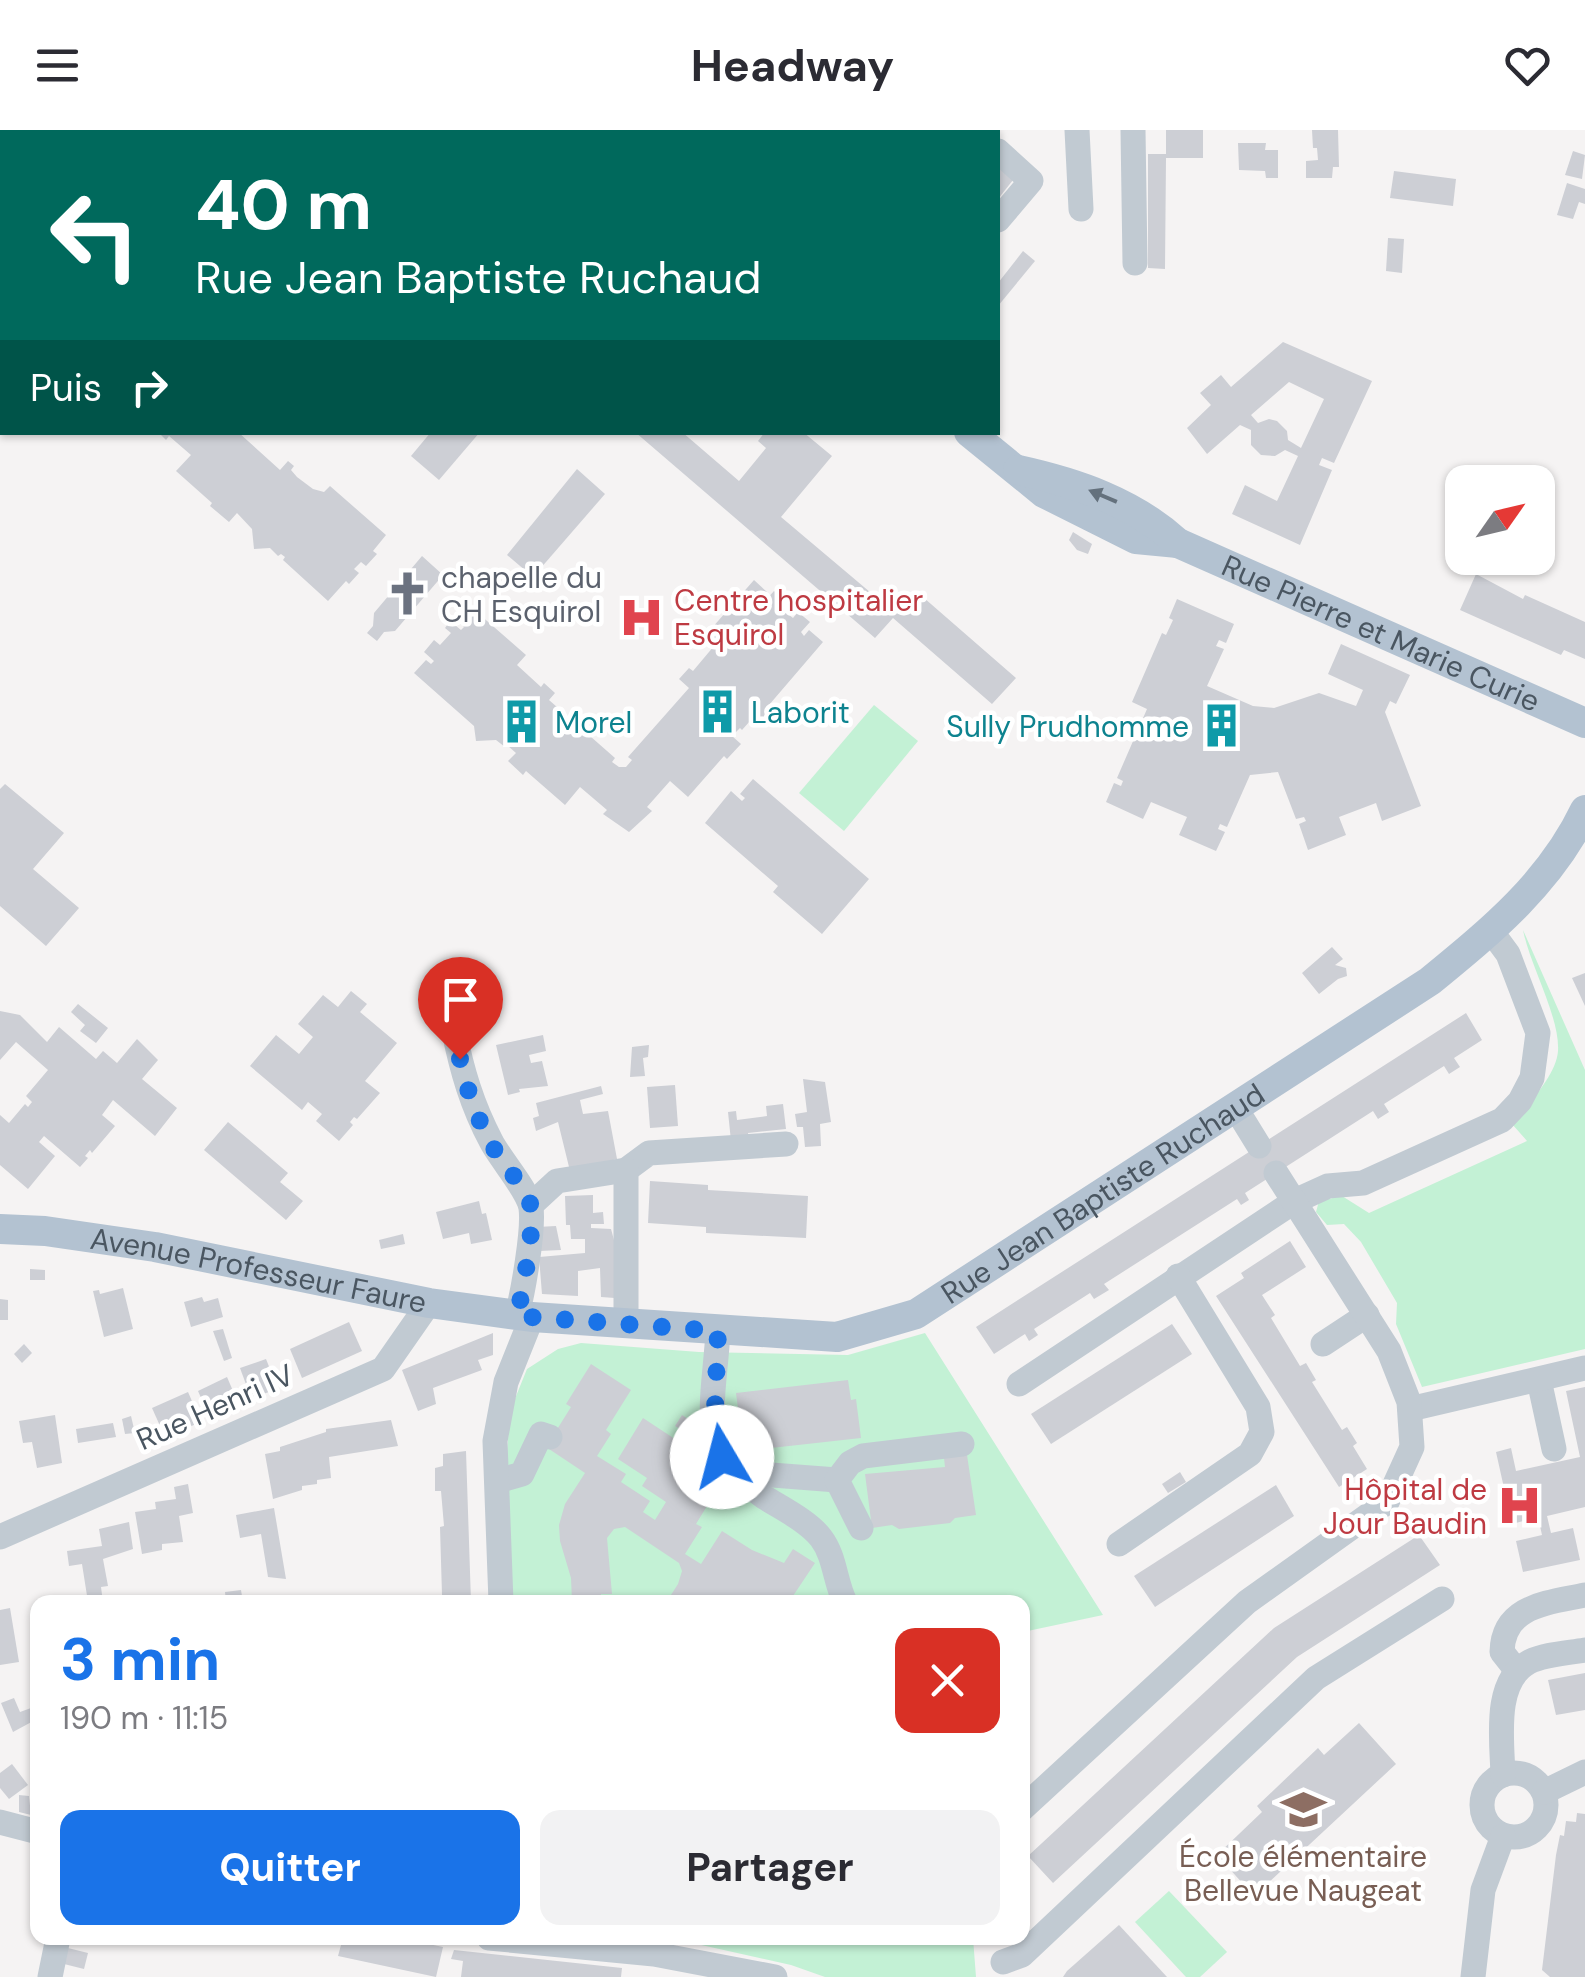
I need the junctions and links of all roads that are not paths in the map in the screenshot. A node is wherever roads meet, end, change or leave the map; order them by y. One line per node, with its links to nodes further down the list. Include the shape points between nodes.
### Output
1 (1077, 130): 4 (street)
2 (1133, 130): 6 (street)
3 (1000, 153): 5 (street, via 1031,180)
4 (1081, 209)
5 (1000, 218)
6 (1135, 263)
7 (974, 435): 8 (main road, Rue Pierre et Marie Curie, via 1018,470 1104,495 1154,521 1178,543)
8 (1585, 723)
9 (1585, 810): 10 (main road, Rue Jean Baptiste Ruchaud, via 1535,888)
10 (1491, 931): 12 (main road, Rue Jean Baptiste Ruchaud, via 1430,981); 17 (street, via 1508,954 1538,1033 1532,1078 1520,1101 1502,1120 1363,1183 1328,1186)
11 (454, 1031): 18 (street, via 477,1115)
12 (1235, 1107): 14 (street); 25 (main road, Rue Jean Baptiste Ruchaud, via 916,1314 836,1338)
13 (786, 1144): 15 (street, via 649,1153)
14 (1259, 1146)
15 (626, 1170): 18 (street, via 557,1181); 24 (street)
16 (1276, 1173): 17 (street)
17 (1295, 1201): 20 (street); 22 (street)
18 (531, 1205): 23 (street)
19 (0, 1229): 21 (main road, Avenue Professeur Faure, via 155,1247)
20 (1178, 1276): 29 (street); 39 (street, via 1258,1407 1262,1432 1250,1454)
21 (429, 1303): 23 (main road, Avenue Professeur Faure); 38 (street, Rue Henri IV, via 383,1369)
22 (1367, 1315): 26 (street); 30 (street)
23 (524, 1316): 24 (main road, Rue Jean Baptiste Ruchaud); 36 (street, via 506,1382)
24 (626, 1323): 25 (main road, Rue Jean Baptiste Ruchaud)
25 (718, 1331): 34 (street, via 714,1436)
26 (1323, 1344)
27 (1585, 1368): 28 (street)
28 (1539, 1380): 30 (street); 33 (street)
29 (1019, 1384)
30 (1410, 1409): 49 (street, via 1412,1448 1387,1502 1247,1602)
31 (550, 1437): 36 (street, via 540,1434 522,1474)
32 (962, 1444): 35 (street, via 863,1456)
33 (1554, 1449)
34 (738, 1478): 35 (street); 41 (street, via 820,1536)
35 (837, 1480): 37 (street)
36 (496, 1481): 40 (street)
37 (862, 1528)
38 (0, 1538)
39 (1120, 1544)
40 (500, 1595)
41 (843, 1595)
42 (1585, 1596): 45 (street, via 1528,1609 1506,1627 1502,1652)
43 (1442, 1600): 55 (street, via 1316,1678 1022,1955)
44 (1585, 1650): 45 (street, via 1536,1659)
45 (1517, 1672): 47 (street, via 1507,1689)
46 (1585, 1772): 48 (street)
47 (1503, 1775): 48 (street, via 1522,1774); 52 (street, via 1482,1800 1486,1822)
48 (1544, 1792): 52 (street, via 1545,1813 1534,1831)
49 (1030, 1802)
50 (0, 1822): 51 (street)
51 (30, 1830)
52 (1503, 1836): 58 (street, via 1483,1890)
53 (57, 1945): 56 (street)
54 (561, 1945): 57 (street)
55 (1003, 1959)
56 (50, 1977)
57 (776, 1977)
58 (1474, 1977)

